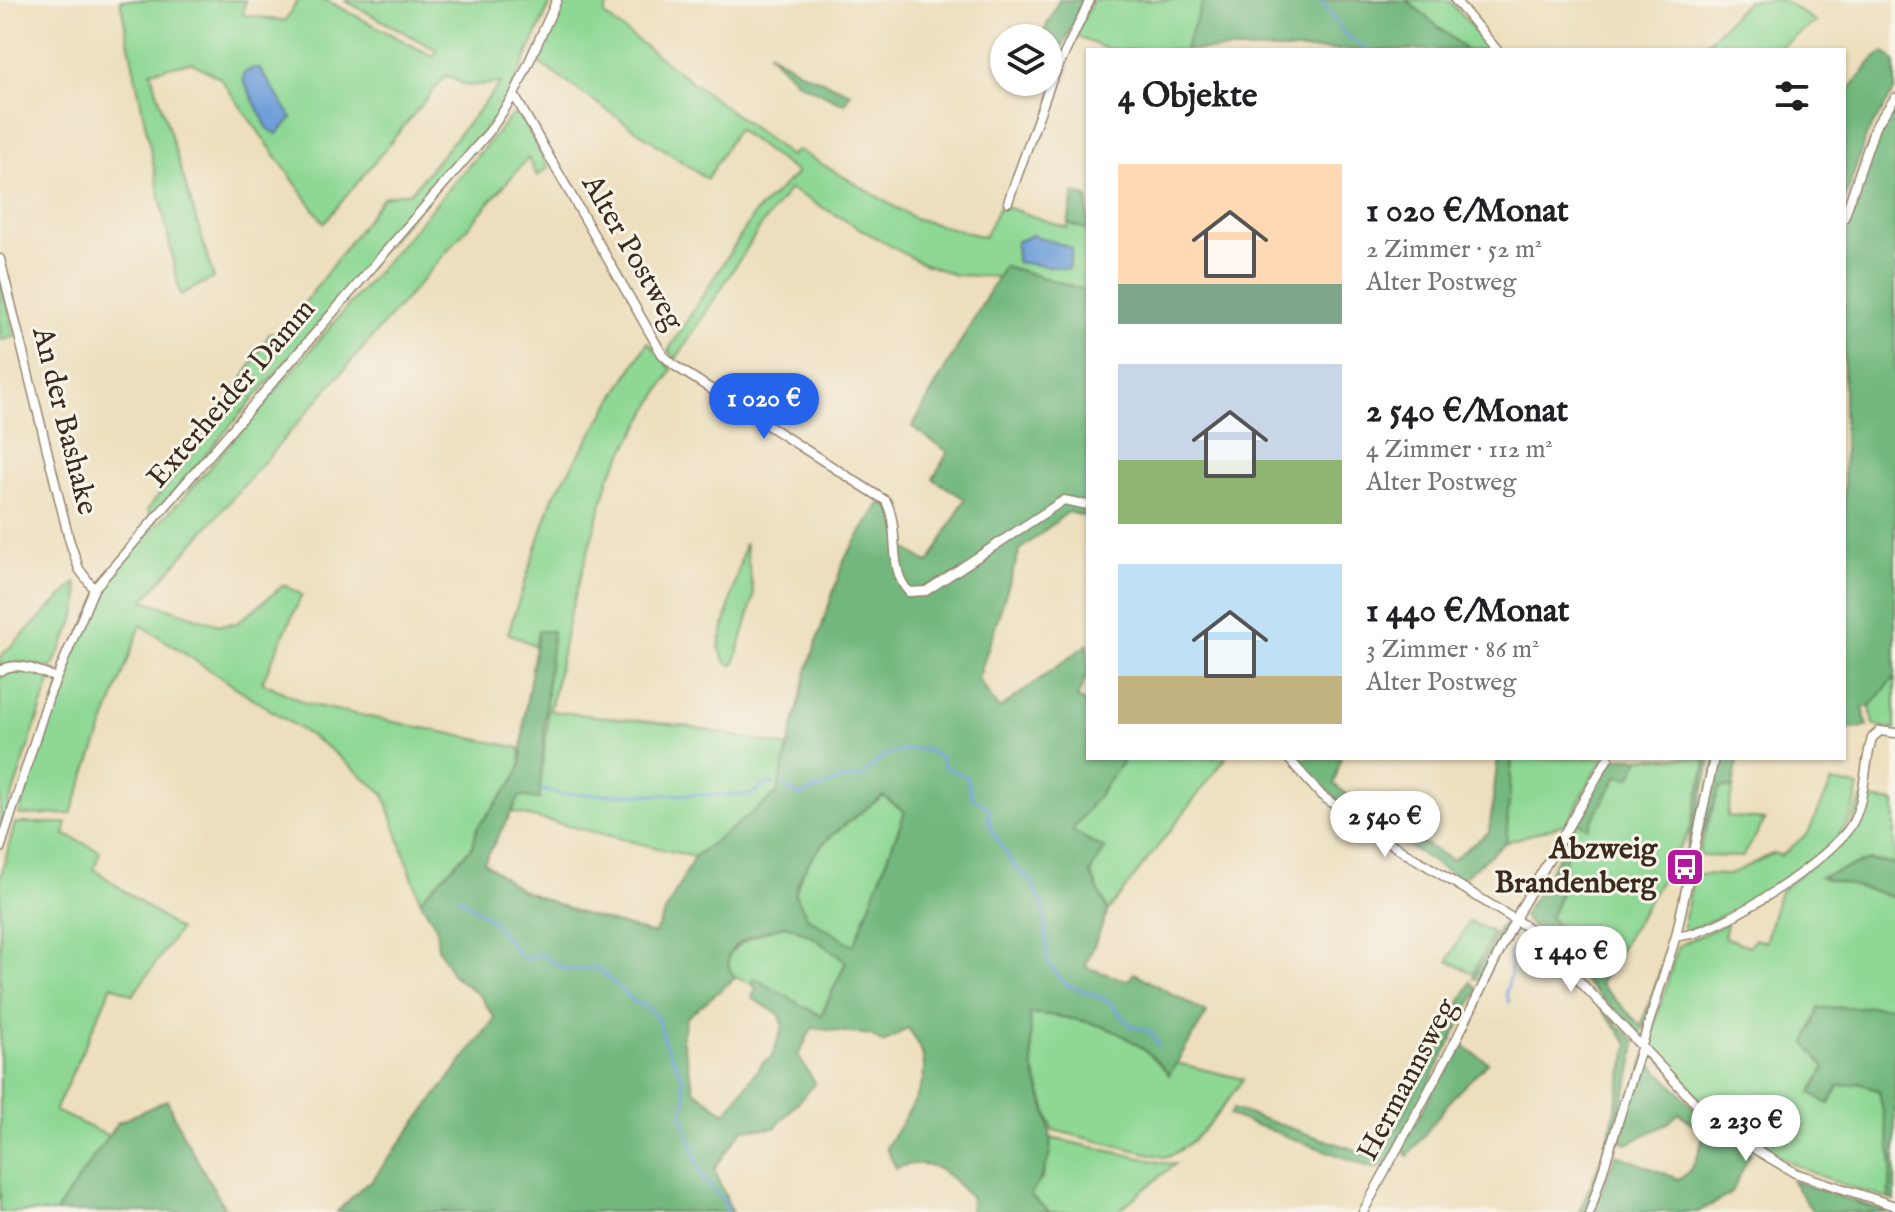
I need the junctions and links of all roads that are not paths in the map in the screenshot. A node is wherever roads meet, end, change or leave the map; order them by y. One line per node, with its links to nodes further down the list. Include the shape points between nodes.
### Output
1 (557, 0): 5 (street, Exterheider Damm)
2 (1090, 0): 7 (street, via 1051,82)
3 (1455, 0): 4 (street)
4 (1495, 48)
5 (514, 95): 10 (street, Alter Postweg, via 662,354 886,501 896,528 899,577 909,592 926,591 1064,500); 11 (street, Exterheider Damm, via 489,132)
6 (1895, 98): 8 (street, via 1875,127)
7 (1008, 202)
8 (1846, 212)
9 (0, 259): 11 (street, An der Bashake, via 69,539 79,569)
10 (1086, 505)
11 (94, 589): 13 (street, Exterheider Damm)
12 (0, 671): 13 (street, via 7,666 33,669)
13 (56, 678): 18 (street, Exterheider Damm)
14 (1895, 733): 20 (street, via 1880,731 1872,738 1858,809 1845,834 1773,892 1733,916)
15 (1290, 760): 19 (street, via 1322,796)
16 (1607, 760): 19 (street, Hermannsweg)
17 (1714, 760): 20 (street)
18 (0, 849)
19 (1517, 920): 21 (street); 23 (street, Hermannsweg)
20 (1676, 936): 21 (street)
21 (1643, 1046): 22 (street, via 1736,1138 1795,1173); 24 (street)
22 (1895, 1206)
23 (1363, 1212)
24 (1590, 1212)

